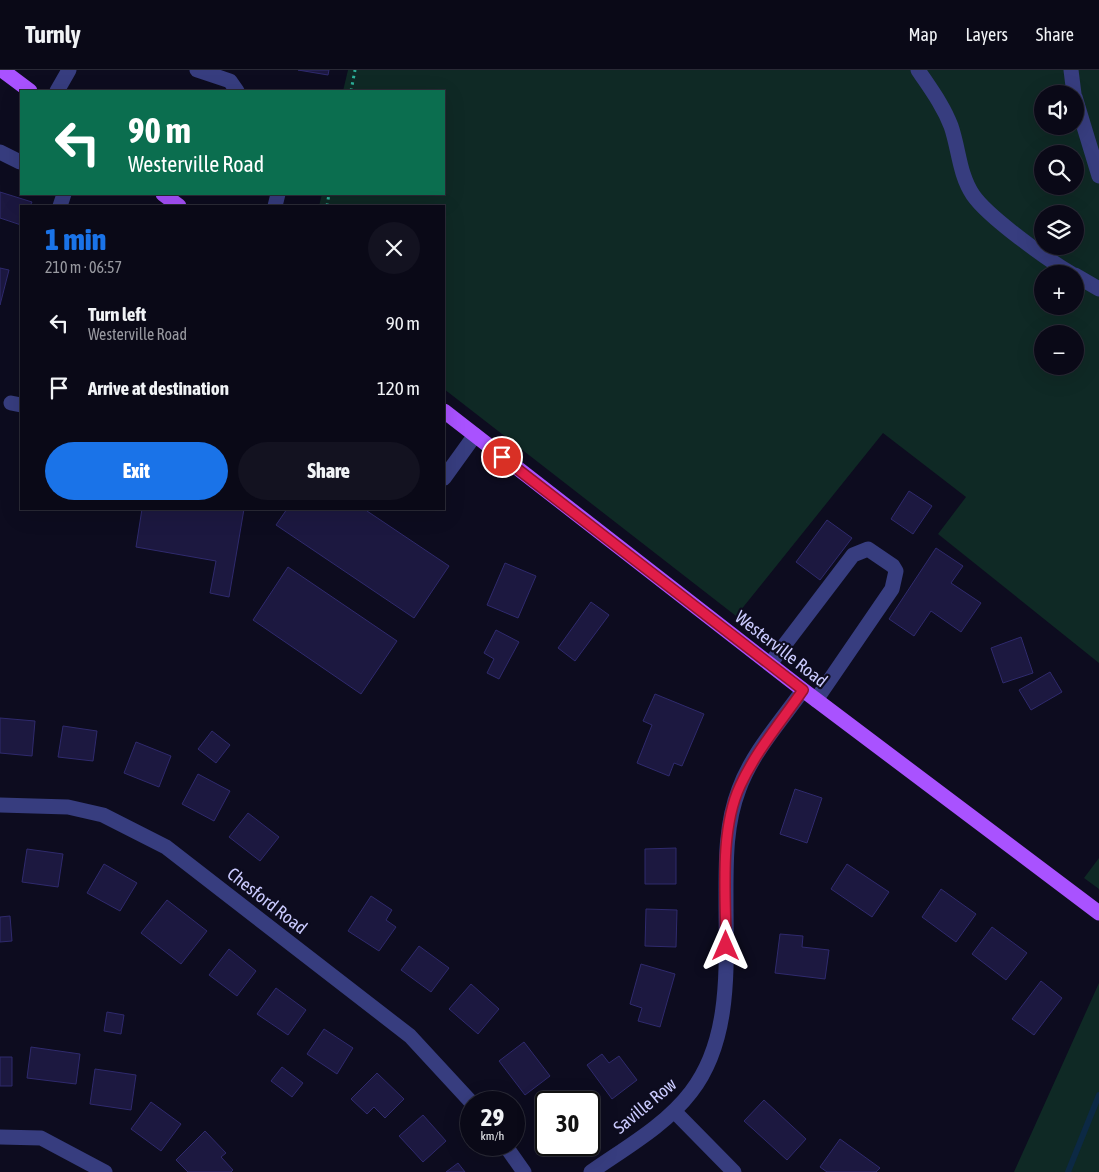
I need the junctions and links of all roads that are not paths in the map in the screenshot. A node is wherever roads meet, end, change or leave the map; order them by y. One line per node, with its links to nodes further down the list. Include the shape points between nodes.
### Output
1 (2, 70): 7 (main road)
2 (68, 70): 8 (street)
3 (197, 70): 9 (street, via 230,81)
4 (918, 70): 16 (street, via 952,128 961,170 973,196 996,218)
5 (1071, 70): 6 (street)
6 (1073, 85)
7 (29, 90)
8 (58, 90)
9 (236, 90)
10 (1084, 129): 13 (street)
11 (0, 152): 12 (street)
12 (20, 162)
13 (1099, 176)
14 (164, 195): 15 (main road)
15 (178, 205)
16 (1059, 265)
17 (1084, 281): 18 (street)
18 (1099, 289)
19 (445, 412): 20 (main road, Westerville Road)
20 (475, 435): 21 (street); 22 (main road, Westerville Road)
21 (445, 477)
22 (770, 664): 23 (main road, Westerville Road); 24 (street, via 854,555 868,549 887,561 896,571 892,588)
23 (803, 690): 24 (main road, Westerville Road); 28 (street, Saville Row, via 771,734 739,788 730,819 726,855 724,1003 706,1069 691,1093)
24 (816, 700): 26 (main road, Westerville Road)
25 (0, 805): 27 (street, Chesford Road, via 68,807 103,816 166,847 410,1036)
26 (1099, 913)
27 (462, 1091)
28 (674, 1111): 33 (street, Saville Row); 34 (street)
29 (0, 1137): 31 (street, via 42,1138)
30 (513, 1156): 32 (street)
31 (105, 1172)
32 (524, 1172)
33 (591, 1172)
34 (734, 1172)

